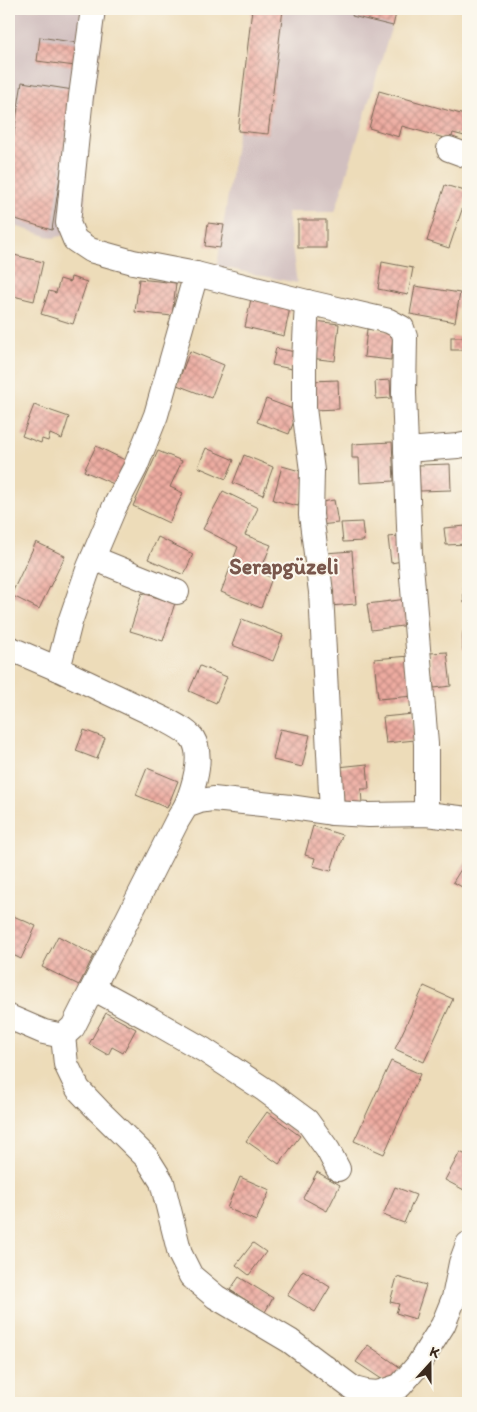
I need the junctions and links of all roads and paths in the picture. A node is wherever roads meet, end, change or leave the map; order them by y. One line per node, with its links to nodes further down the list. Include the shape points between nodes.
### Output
1 (92, 9): 2 (street, via 68,223 75,240 90,250)
2 (196, 274): 3 (street); 6 (street, via 156,415)
3 (307, 302): 5 (street, via 389,321 402,328 405,338); 13 (street, via 304,408 312,471 311,515 321,592)
4 (468, 444): 5 (street)
5 (406, 450): 14 (street, via 410,553 426,744)
6 (93, 558): 7 (street); 9 (street, via 70,622)
7 (177, 592)
8 (9, 648): 9 (street)
9 (58, 669): 10 (street, via 182,729 193,738)
10 (198, 762): 11 (street); 12 (street)
11 (229, 801): 12 (street, via 214,799); 13 (street)
12 (186, 806): 16 (street)
13 (332, 813): 14 (street)
14 (426, 814): 15 (street)
15 (468, 819)
16 (93, 988): 18 (street, via 73,1027); 19 (street, via 204,1050 265,1090 307,1121)
17 (9, 1017): 18 (street, via 44,1032)
18 (63, 1036): 20 (street, via 66,1064 78,1089 146,1158 162,1182 180,1254 191,1276 216,1297 290,1340 354,1388 378,1393 400,1386 418,1365 454,1298)
19 (338, 1168)
20 (468, 1244)

